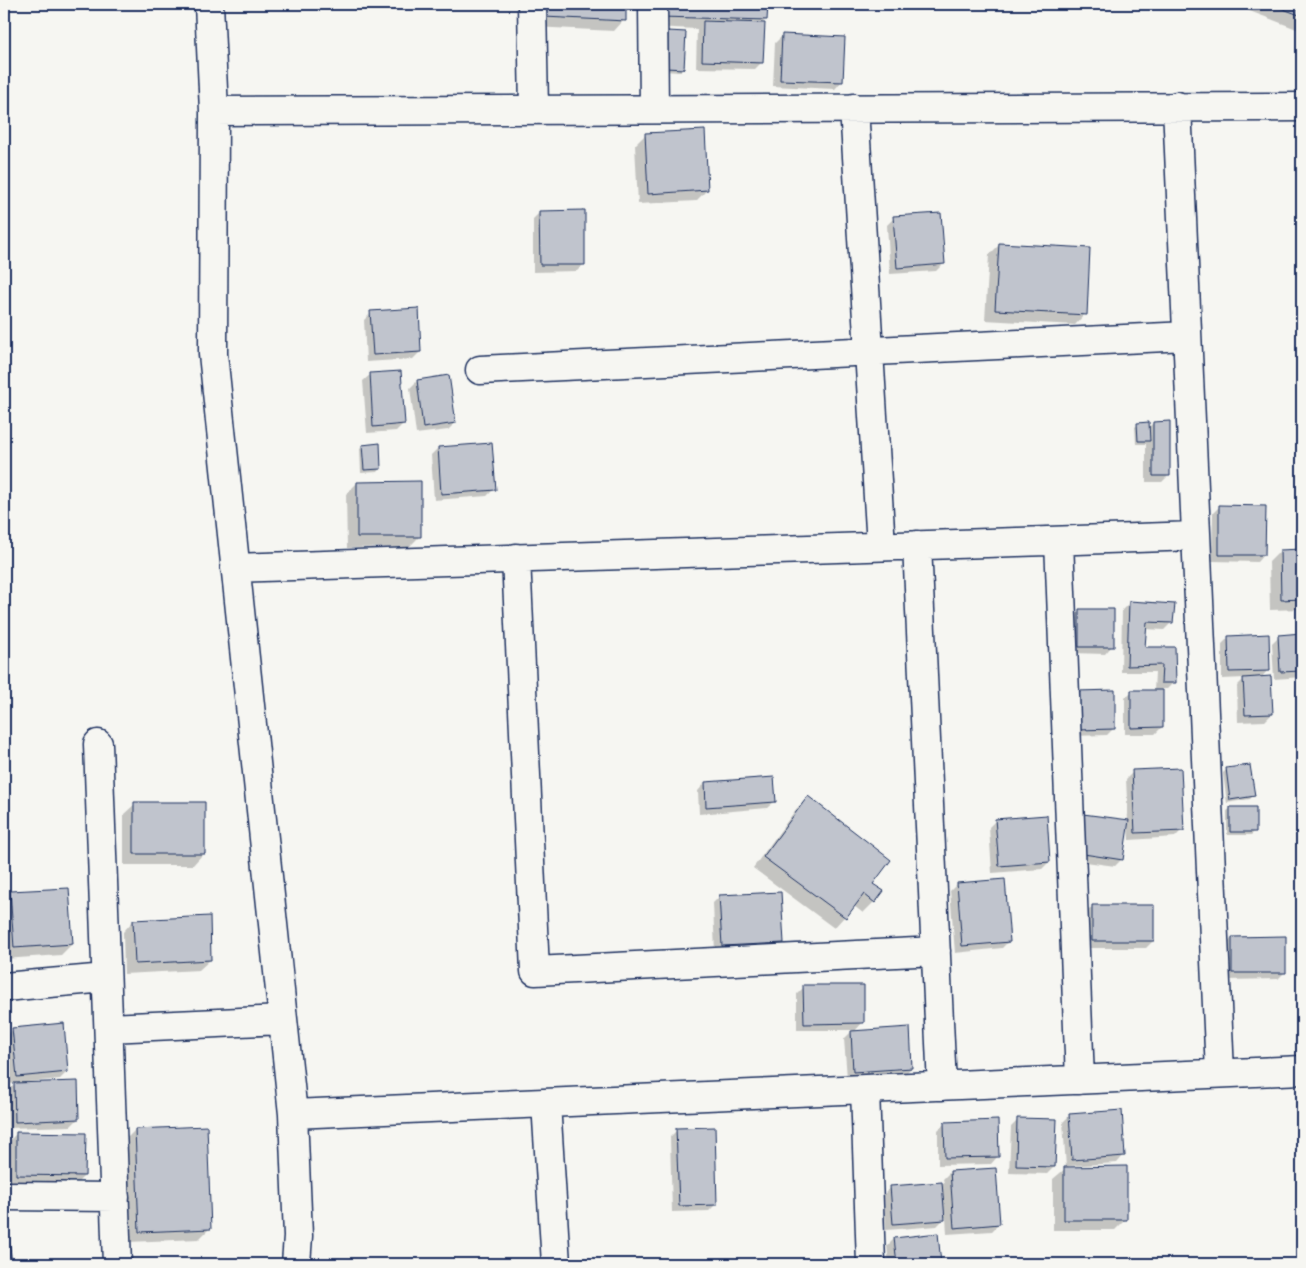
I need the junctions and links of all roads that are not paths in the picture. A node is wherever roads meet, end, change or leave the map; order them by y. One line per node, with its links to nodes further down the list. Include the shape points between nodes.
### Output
1 (209, 4): 9 (street)
2 (532, 4): 7 (street)
3 (653, 4): 8 (street)
4 (1177, 106): 5 (street); 6 (street); 10 (street)
5 (1302, 107)
6 (854, 108): 8 (street); 11 (street)
7 (534, 109): 8 (street); 9 (street)
8 (654, 109)
9 (214, 111): 18 (street, via 212,354)
10 (1187, 336): 11 (street); 13 (street)
11 (869, 352): 12 (street); 16 (street)
12 (480, 370)
13 (1196, 536): 14 (street); 26 (street)
14 (1059, 541): 15 (street); 27 (street)
15 (917, 545): 16 (street); 20 (street)
16 (881, 546): 17 (street)
17 (516, 558): 18 (street); 20 (street, via 536,971)
18 (235, 568): 23 (street)
19 (98, 744): 21 (street)
20 (936, 951): 28 (street)
21 (106, 978): 22 (street); 24 (street)
22 (4, 987)
23 (283, 1020): 24 (street); 31 (street)
24 (109, 1028): 33 (street)
25 (1302, 1070): 26 (street)
26 (1220, 1073): 27 (street)
27 (1080, 1080): 28 (street)
28 (942, 1086): 29 (street)
29 (865, 1089): 30 (street); 37 (street)
30 (546, 1103): 31 (street); 36 (street)
31 (293, 1114): 35 (street, via 298,1236)
32 (4, 1196): 33 (street)
33 (114, 1197): 34 (street)
34 (117, 1264)
35 (296, 1264)
36 (556, 1264)
37 (871, 1264)

